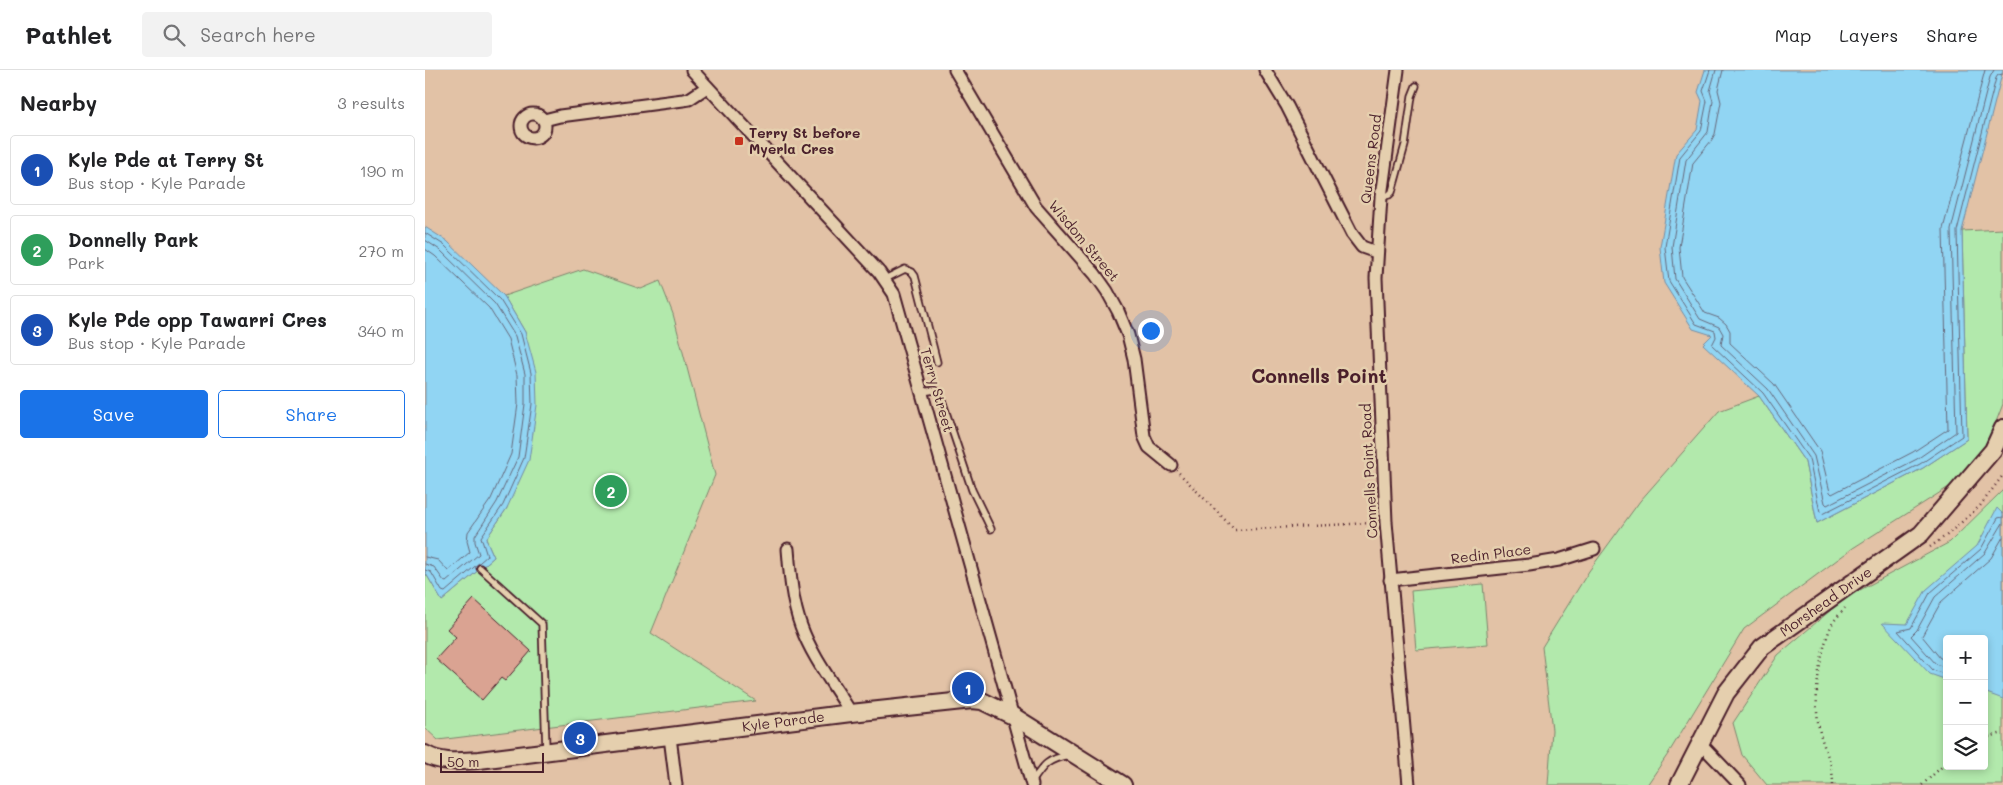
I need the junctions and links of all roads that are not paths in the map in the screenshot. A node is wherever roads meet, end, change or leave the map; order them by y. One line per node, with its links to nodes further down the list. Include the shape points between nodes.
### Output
1 (692, 70): 6 (street, Terry Street)
2 (955, 70): 14 (street, Wisdom Street, via 1036,207 1107,291 1128,334 1144,436 1149,447)
3 (1265, 70): 9 (street, via 1287,106 1352,234 1362,247)
4 (1398, 70): 8 (street, Queens Road)
5 (1416, 86): 8 (lane, via 1393,188 1389,195)
6 (707, 87): 7 (street, via 689,99); 10 (street, Terry Street)
7 (544, 120)
8 (1381, 197): 9 (street, Queens Road)
9 (1376, 252): 19 (street, Connells Point Road)
10 (885, 279): 11 (lane, via 905,269 915,276); 12 (street, Terry Street, via 894,294)
11 (937, 362)
12 (922, 392): 15 (lane, via 935,390 940,394 972,490); 21 (street, Terry Street)
13 (2003, 428): 23 (street, Morshead Drive, via 1993,450 1921,534 1762,647 1726,693)
14 (1171, 465)
15 (991, 529)
16 (788, 549): 20 (street, via 800,625)
17 (1594, 549): 19 (street, Redin Place, via 1529,565)
18 (480, 568): 24 (lane, via 542,624)
19 (1390, 580): 30 (street, Connells Point Road)
20 (851, 714): 21 (street, Kyle Parade, via 972,700); 22 (street, Kyle Parade)
21 (1013, 716): 26 (street, Kyle Parade); 27 (street, Terry Street)
22 (670, 738): 24 (street, Kyle Parade); 28 (street)
23 (1700, 743): 31 (street); 32 (street)
24 (546, 752): 25 (street, Kyle Parade, via 452,762)
25 (425, 754)
26 (1074, 754): 27 (lane, via 1050,760); 29 (street, Kyle Parade)
27 (1032, 784)
28 (676, 785)
29 (1123, 785)
30 (1409, 785)
31 (1679, 785)
32 (1740, 785)

